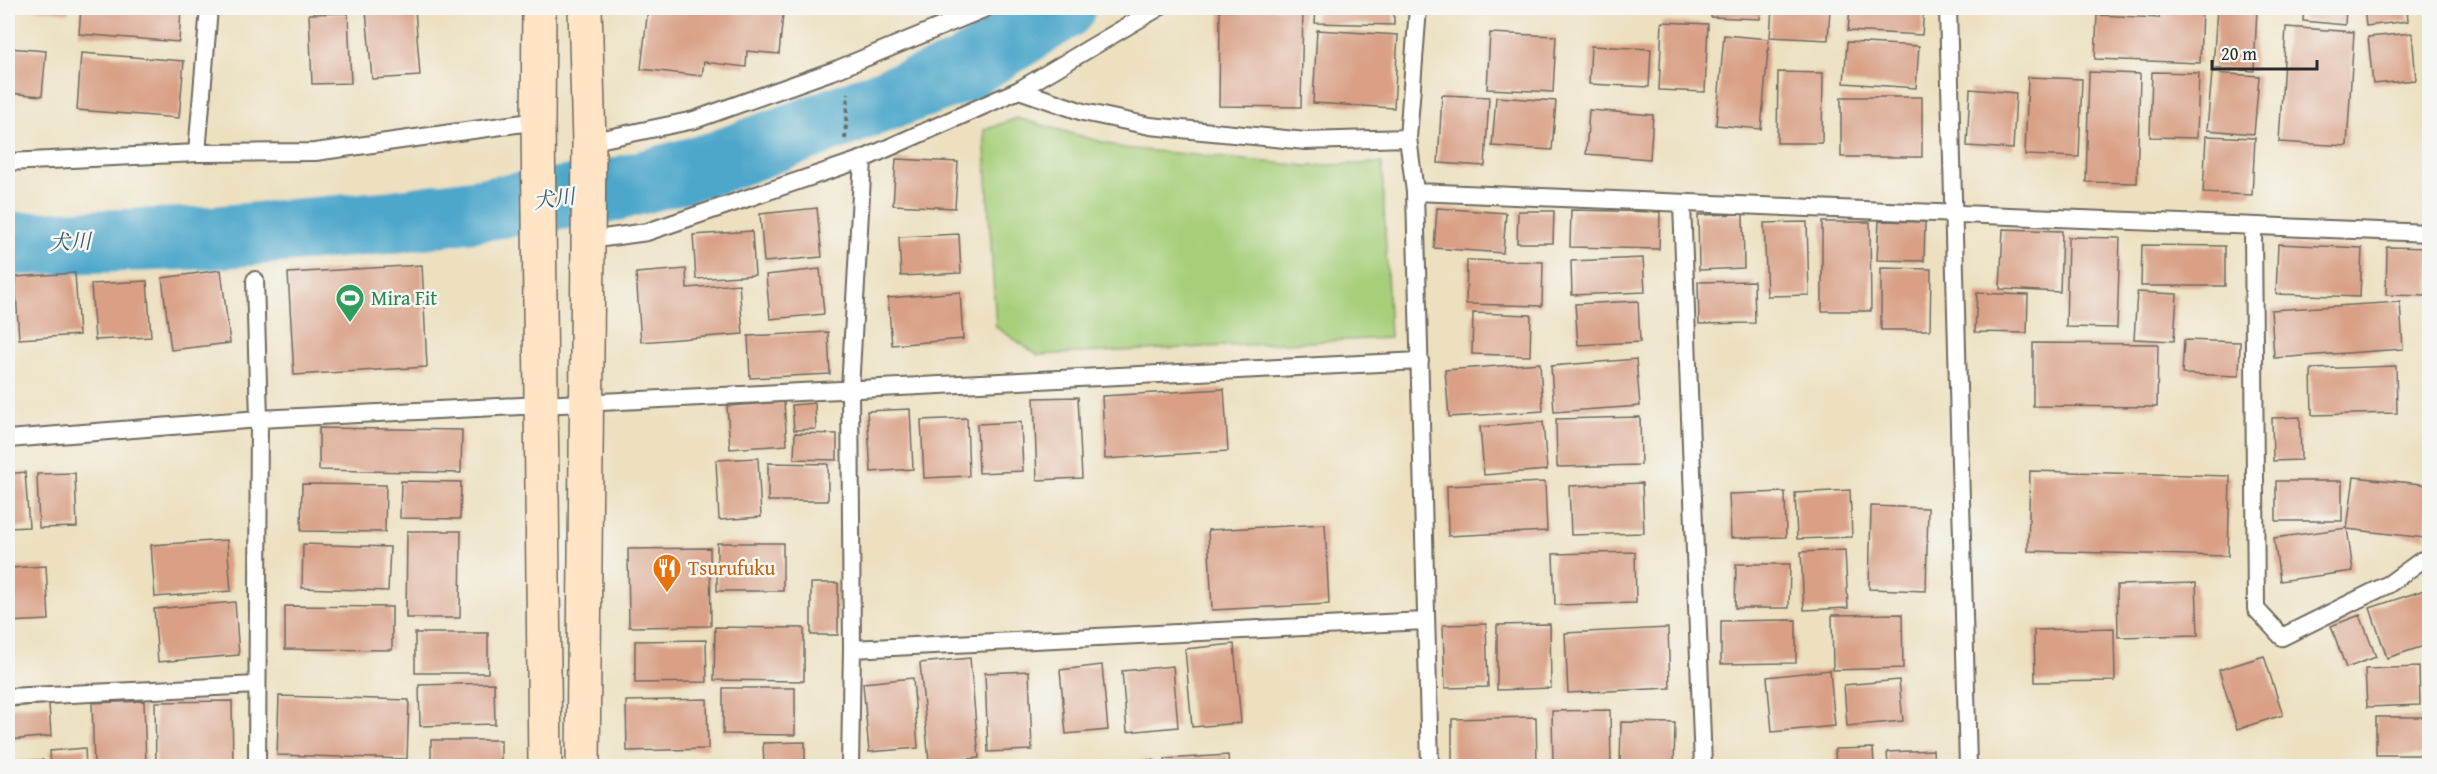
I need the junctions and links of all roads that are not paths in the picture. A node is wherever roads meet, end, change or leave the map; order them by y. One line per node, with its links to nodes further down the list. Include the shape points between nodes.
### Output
1 (209, 8): 12 (lane)
2 (539, 8): 9 (street)
3 (585, 8): 11 (street)
4 (986, 8): 11 (lane, via 838,69 694,120)
5 (1158, 8): 8 (lane)
6 (1418, 8): 10 (lane)
7 (1948, 8): 17 (lane)
8 (1019, 90): 10 (lane, via 1083,112 1150,126 1306,141); 13 (lane)
9 (538, 121): 12 (lane, via 315,152); 25 (street)
10 (1408, 138): 15 (lane)
11 (589, 146): 20 (street)
12 (197, 153): 14 (lane)
13 (863, 159): 20 (lane, via 647,232); 23 (lane)
14 (8, 162)
15 (1415, 192): 16 (lane); 22 (lane)
16 (1682, 204): 17 (lane); 38 (lane)
17 (1954, 213): 18 (lane); 39 (lane)
18 (2253, 226): 19 (lane); 28 (lane, via 2256,609 2282,637 2389,584 2421,560)
19 (2430, 233)
20 (589, 240): 24 (street)
21 (255, 280): 26 (lane)
22 (1420, 361): 23 (lane); 29 (lane)
23 (850, 389): 24 (lane); 30 (lane)
24 (588, 402): 25 (lane); 35 (street)
25 (542, 406): 26 (lane); 34 (street)
26 (259, 419): 27 (lane); 31 (lane)
27 (8, 439)
28 (2430, 560)
29 (1425, 621): 30 (lane); 37 (lane)
30 (852, 649): 36 (lane)
31 (256, 685): 32 (lane); 33 (lane)
32 (8, 697)
33 (257, 766)
34 (545, 766)
35 (583, 766)
36 (850, 766)
37 (1430, 766)
38 (1703, 766)
39 (1968, 766)

